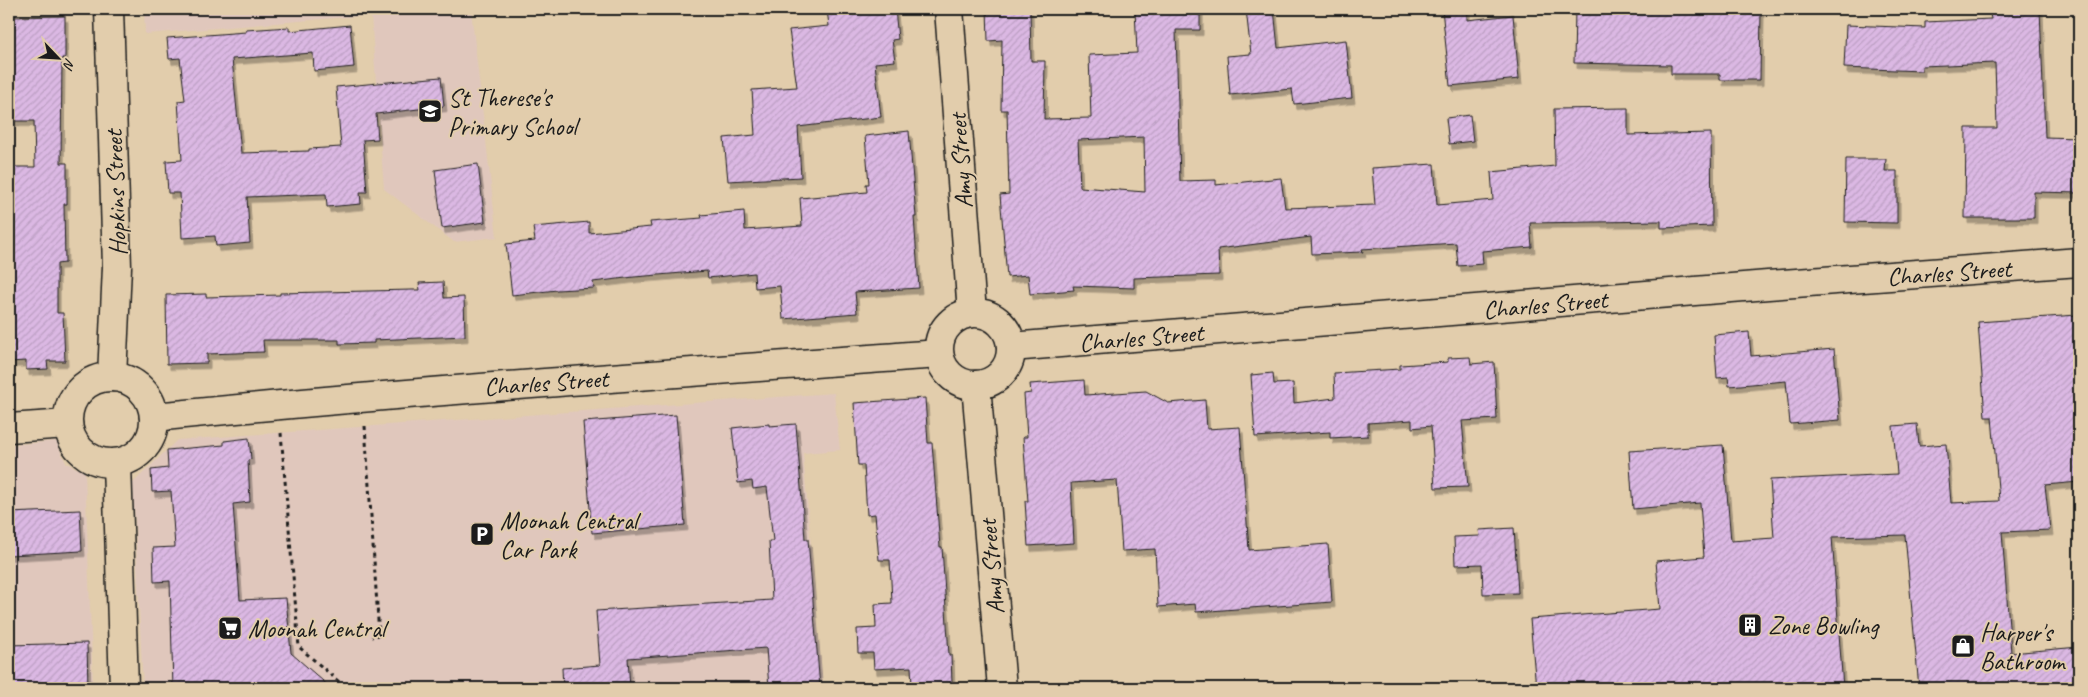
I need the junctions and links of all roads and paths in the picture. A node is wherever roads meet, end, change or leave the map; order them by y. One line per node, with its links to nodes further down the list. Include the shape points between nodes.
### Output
1 (110, 9): 7 (street, Hopkins Street, via 117,267)
2 (948, 9): 4 (street, Amy Street)
3 (2079, 262): 5 (street, Charles Street)
4 (972, 313): 5 (street, via 994,318 1009,336); 6 (street, via 951,322 940,342)
5 (1011, 347): 8 (street, via 1005,369 987,383)
6 (939, 354): 8 (street, via 945,368 956,380); 9 (street, Charles Street, via 532,383)
7 (112, 377): 9 (street, via 136,385 145,394); 11 (street, via 98,379 75,396)
8 (976, 385): 18 (street, Amy Street)
9 (154, 417): 14 (street, via 153,431 140,452 129,460)
10 (365, 423): 15 (path, via 380,635)
11 (68, 424): 12 (street); 14 (street, via 72,438 84,454 103,462)
12 (9, 428)
13 (281, 429): 17 (path, via 300,647)
14 (116, 463): 16 (street)
15 (372, 637)
16 (124, 688)
17 (346, 688)
18 (1002, 688)

